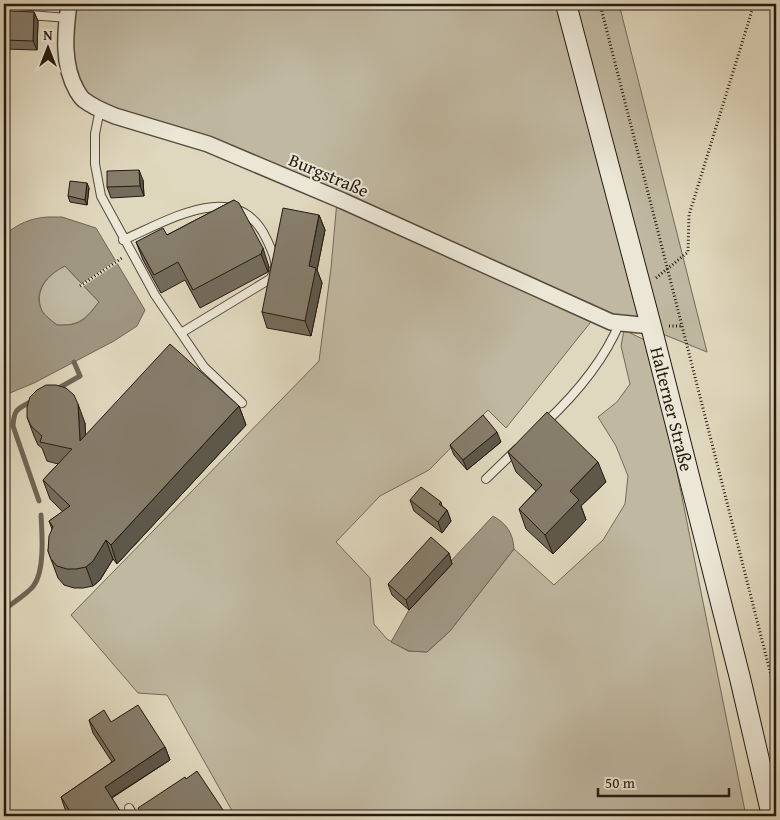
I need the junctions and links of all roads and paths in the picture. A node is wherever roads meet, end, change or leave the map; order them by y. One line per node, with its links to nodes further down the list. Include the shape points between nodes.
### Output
1 (566, 4): 11 (main road, Halterner Straße)
2 (600, 4): 9 (path)
3 (754, 4): 9 (path, via 689,215 688,252)
4 (68, 11): 5 (lane); 6 (street, Burgstraße, via 65,40 73,84 82,100)
5 (4, 13)
6 (100, 110): 7 (lane, via 95,134 95,164 101,196); 12 (street, Burgstraße, via 208,144 611,322)
7 (124, 240): 8 (lane); 14 (lane, via 198,208 219,206 251,216 264,234 275,257 275,273 270,279)
8 (130, 252): 10 (path); 14 (lane)
9 (668, 269): 11 (path); 19 (path)
10 (80, 286)
11 (642, 289): 13 (main road, Halterner Straße)
12 (620, 322): 13 (street, Burgstraße); 16 (lane, via 599,363 561,408)
13 (651, 326): 21 (main road, Halterner Straße, via 740,678)
14 (181, 333): 15 (lane, via 204,367)
15 (242, 403)
16 (540, 427)
17 (520, 447): 18 (lane)
18 (486, 479)
19 (776, 695)
20 (129, 808): 22 (lane)
21 (771, 815)
22 (134, 816)

